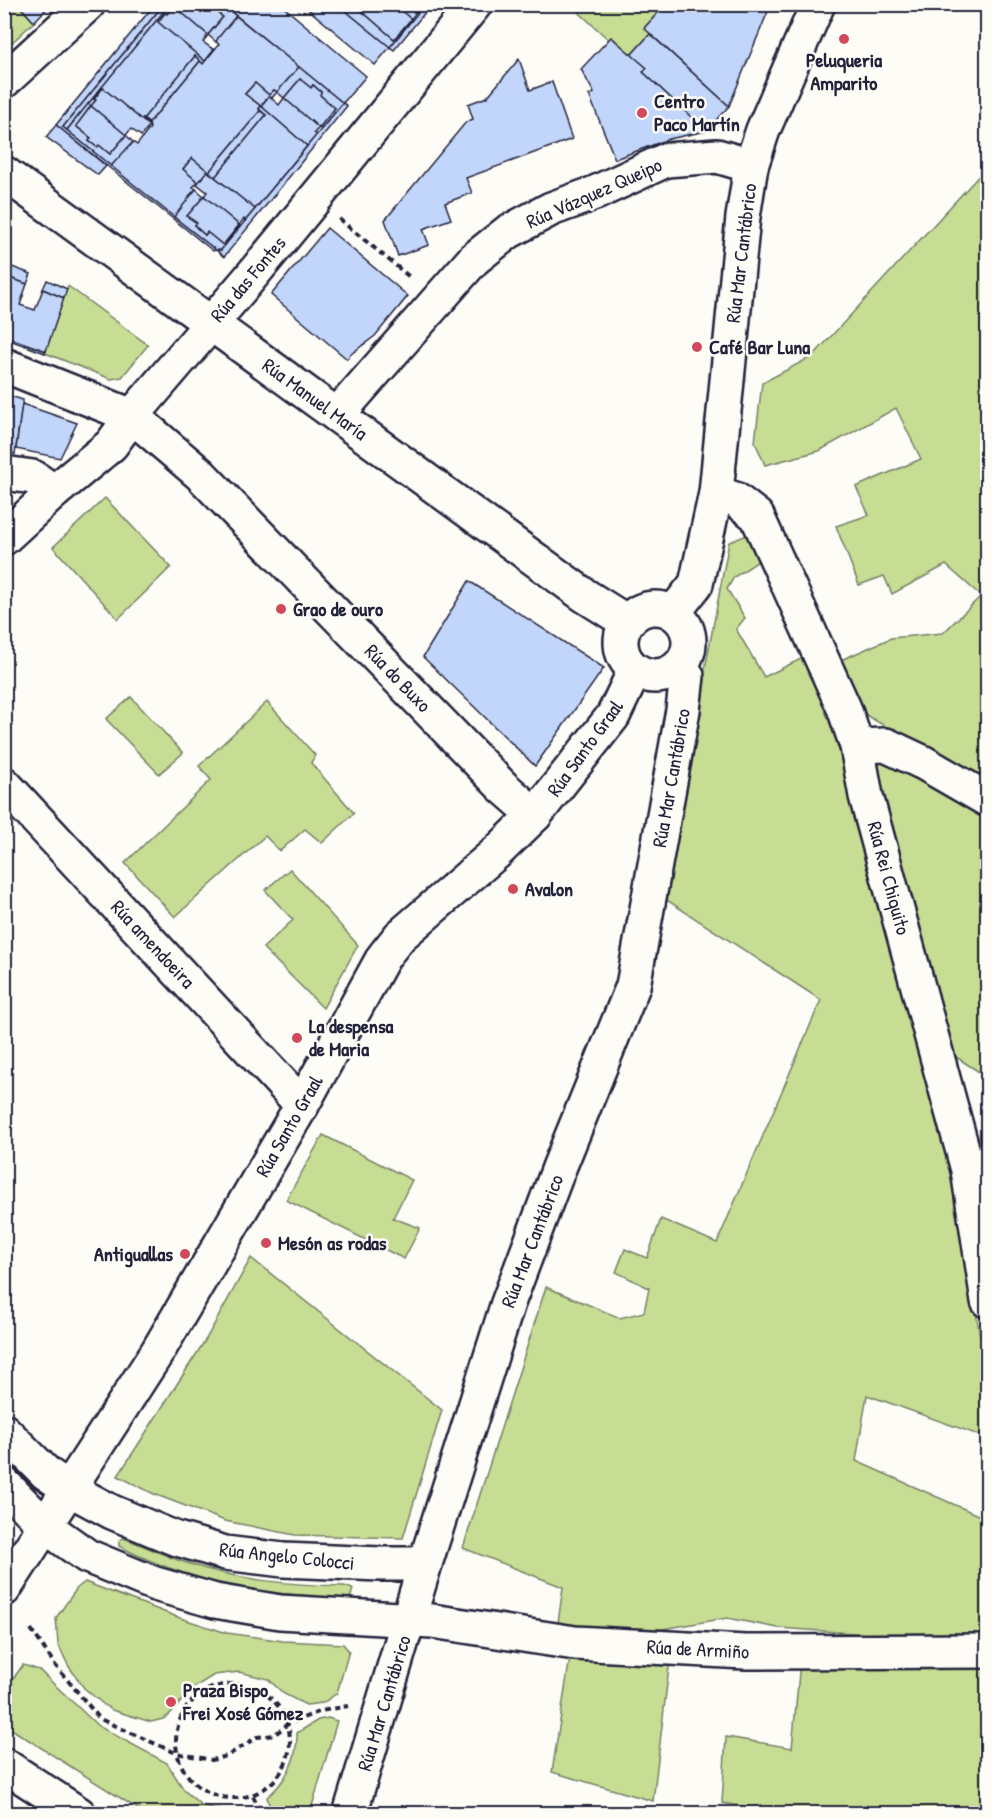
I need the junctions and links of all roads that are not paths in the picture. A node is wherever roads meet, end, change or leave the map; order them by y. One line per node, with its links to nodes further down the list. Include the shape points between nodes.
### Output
1 (87, 4): 4 (street)
2 (475, 4): 7 (street, Rúa das Fontes)
3 (818, 4): 5 (street, Rúa Mar Cantábrico)
4 (4, 81)
5 (751, 166): 9 (street, Rúa Vázquez Queipo, via 717,156 666,160 551,209 508,232 474,259); 13 (street, Rúa Mar Cantábrico)
6 (4, 173): 7 (street, Rúa Manuel María)
7 (211, 324): 9 (street, Rúa Manuel María); 10 (street, Rúa das Fontes)
8 (4, 365): 10 (street, Rúa do Buxo)
9 (337, 415): 16 (street, Rúa Manuel María, via 584,595)
10 (132, 416): 12 (street, Rúa das Fontes, via 111,446); 22 (street, Rúa do Buxo, via 200,474 503,787)
11 (4, 473): 12 (street, via 33,477)
12 (54, 492): 14 (street, Rúa das Fontes)
13 (716, 494): 15 (street, Rúa Mar Cantábrico, via 696,584); 19 (street, Rúa Rei Chiquito, via 735,499 757,516 844,708)
14 (4, 538)
15 (674, 612): 16 (street, via 649,607); 17 (street, Rúa Mar Cantábrico, via 685,623 690,637 689,652)
16 (627, 621): 18 (street, via 622,631 622,653)
17 (681, 665): 18 (street, via 659,676); 29 (street, Rúa Mar Cantábrico, via 687,676 683,710 633,986 508,1303)
18 (635, 670): 22 (street, Rúa Santo Graal, via 613,716)
19 (857, 746): 21 (street, via 886,746 924,763); 24 (street, Rúa Rei Chiquito, via 866,796 968,1170)
20 (4, 784): 23 (street, Rúa amendoeira)
21 (987, 801)
22 (535, 815): 23 (street, Rúa Santo Graal, via 400,936 369,981)
23 (302, 1105): 27 (street, Rúa Santo Graal, via 158,1351)
24 (987, 1301)
25 (4, 1431): 27 (street, Rúa Angelo Colocci, via 46,1473)
26 (4, 1484): 28 (street)
27 (69, 1489): 28 (street, Rúa Santo Graal); 29 (street, Rúa Angelo Colocci, via 174,1538 225,1552 283,1560)
28 (45, 1526): 30 (street, Rúa Santo Graal); 31 (street, via 87,1556 155,1584 215,1601 280,1612)
29 (425, 1564): 31 (street, Rúa Mar Cantábrico)
30 (4, 1589)
31 (410, 1619): 32 (street, Rúa de Armiño, via 575,1642 745,1652); 35 (street, Rúa Mar Cantábrico)
32 (987, 1651)
33 (4, 1765): 34 (street)
34 (79, 1814)
35 (350, 1814)

